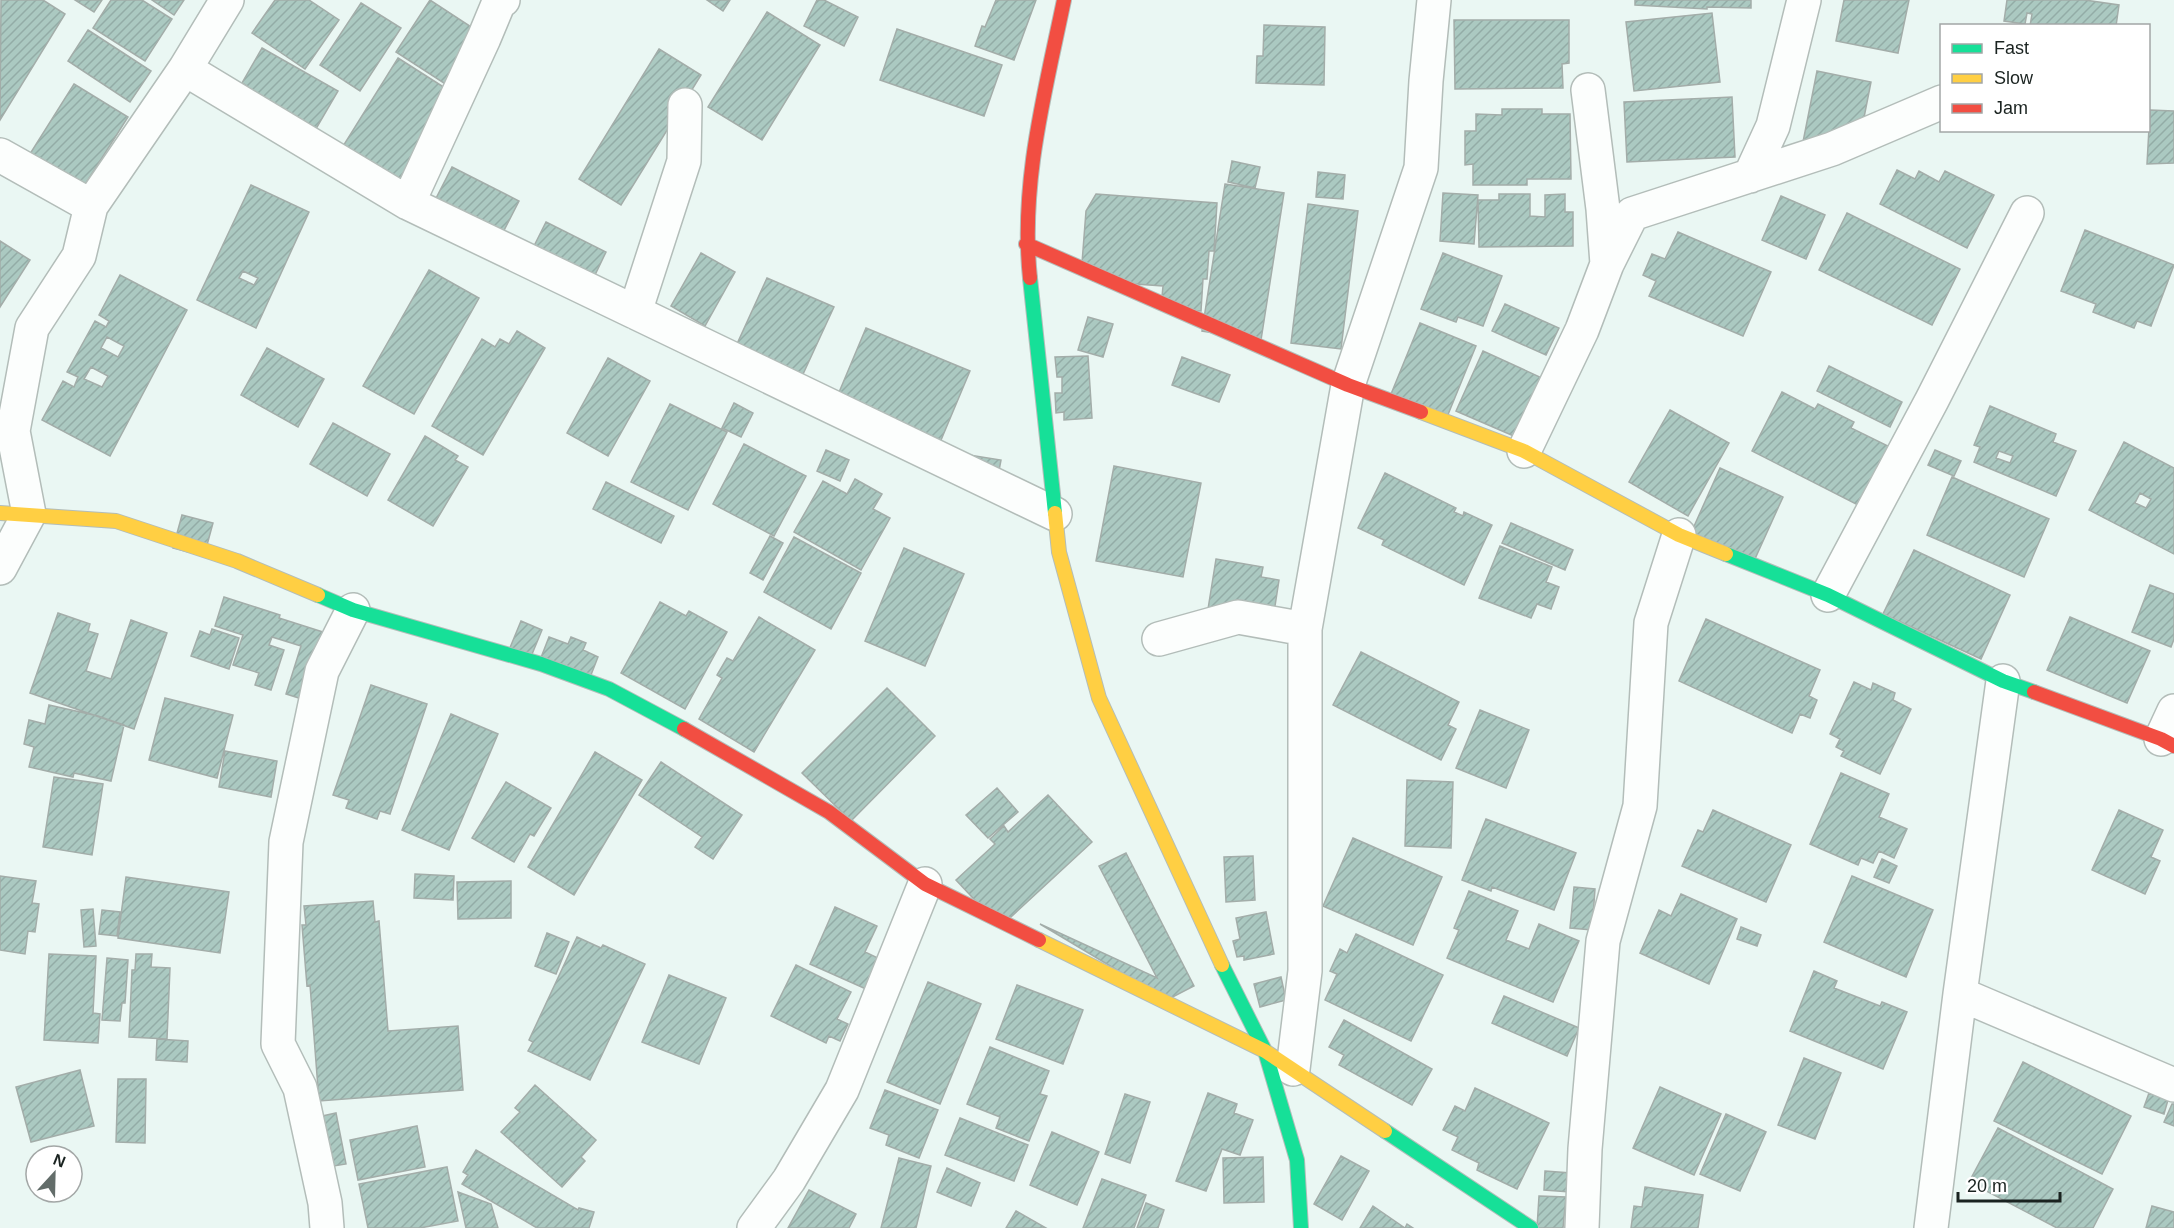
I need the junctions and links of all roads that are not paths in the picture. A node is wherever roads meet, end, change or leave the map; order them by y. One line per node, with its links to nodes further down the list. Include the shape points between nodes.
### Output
1 (227, 0): 6 (street)
2 (1064, 0): 15 (street, via 1031,163)
3 (1434, 0): 18 (street, via 1421,168)
4 (1804, 0): 11 (street, via 1773,126)
5 (499, 1): 12 (street)
6 (185, 69): 12 (street); 13 (street)
7 (1588, 90): 16 (street)
8 (1940, 102): 11 (street, via 1832,149)
9 (685, 105): 17 (street, via 684,161)
10 (0, 155): 13 (street)
11 (1750, 176): 16 (street, via 1632,214)
12 (408, 203): 17 (street)
13 (91, 206): 20 (street, via 79,256 32,328 13,431)
14 (2027, 213): 24 (street)
15 (1026, 244): 18 (street); 21 (street)
16 (1607, 264): 19 (street, via 1582,330)
17 (635, 312): 21 (street)
18 (1348, 385): 19 (street); 26 (street)
19 (1524, 451): 22 (street)
20 (15, 514): 23 (street); 25 (street, via 116,521 237,561)
21 (1055, 514): 32 (street, via 1059,552 1099,698)
22 (1679, 535): 24 (street); 39 (street, via 1651,622 1640,806 1603,941)
23 (0, 568)
24 (1828, 595): 28 (street)
25 (353, 610): 30 (street, via 541,664 609,689 829,812); 35 (street, via 322,671 286,842 278,1044 300,1088)
26 (1305, 629): 27 (street, via 1238,617); 33 (street, via 1305,971)
27 (1159, 639)
28 (2003, 681): 29 (street); 31 (street)
29 (2170, 732)
30 (925, 884): 32 (street); 36 (street, via 842,1090 789,1180)
31 (1960, 994): 34 (street); 40 (street)
32 (1265, 1051): 33 (street); 37 (street, via 1297,1160)
33 (1293, 1070): 38 (street)
34 (2174, 1085)
35 (327, 1228)
36 (754, 1228)
37 (1301, 1228)
38 (1531, 1228)
39 (1582, 1228)
40 (1931, 1228)

